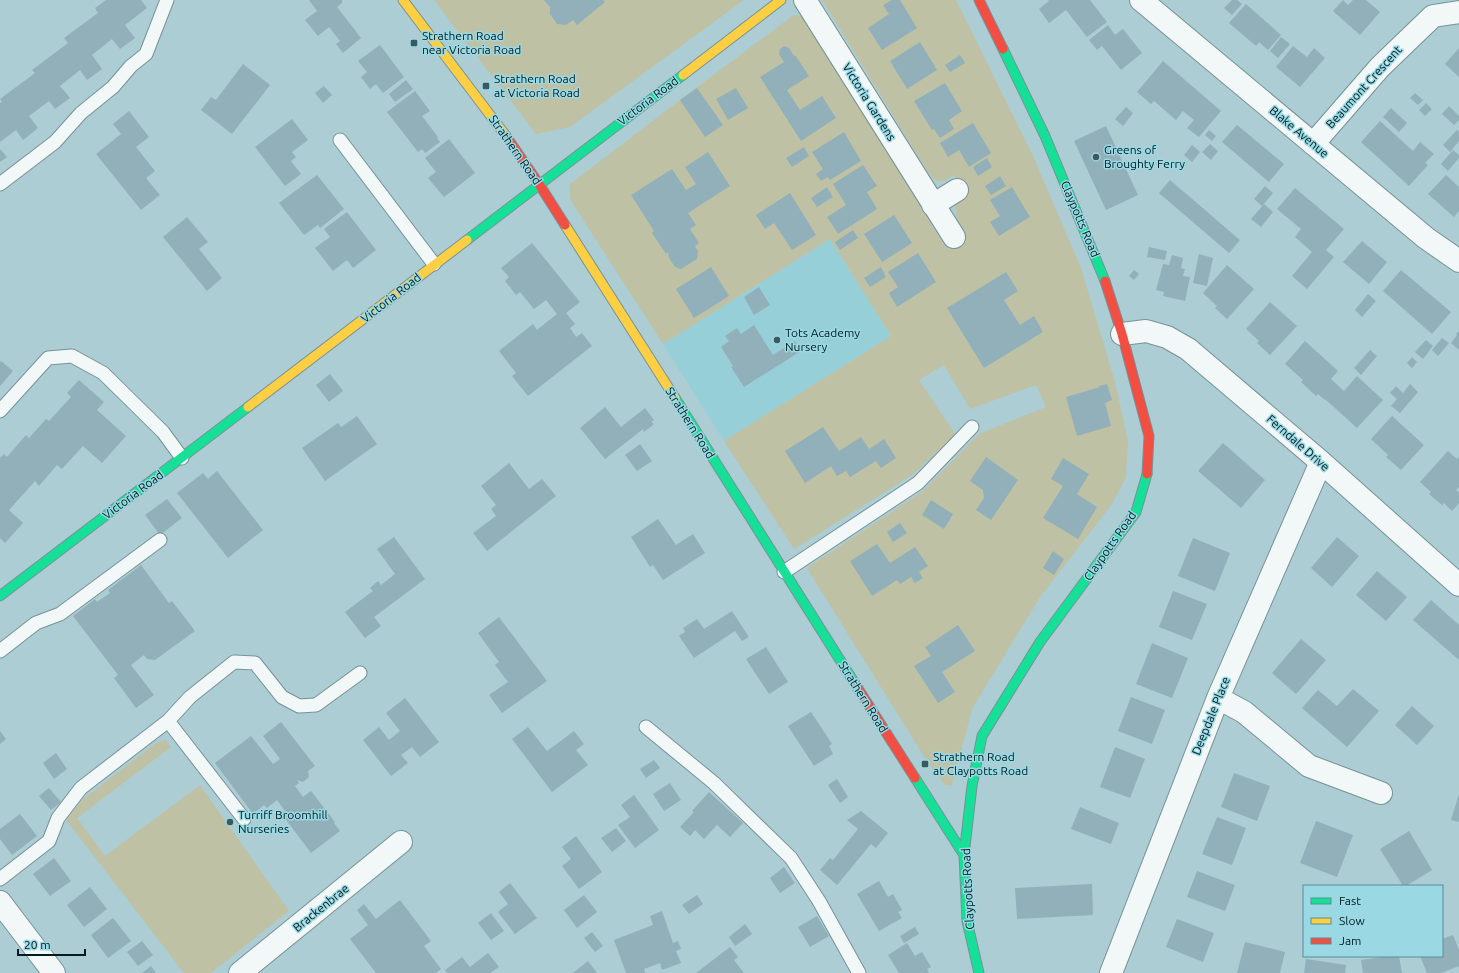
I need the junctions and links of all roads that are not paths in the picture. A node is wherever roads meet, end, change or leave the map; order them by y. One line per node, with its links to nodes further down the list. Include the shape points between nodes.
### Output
1 (167, 0): 10 (lane, via 146,54 131,66 113,87 81,113 55,142)
2 (403, 0): 11 (street, Strathern Road, via 501,129)
3 (781, 0): 11 (street, Victoria Road)
4 (805, 0): 13 (street, Victoria Gardens)
5 (979, 0): 17 (street, Claypotts Road, via 1045,136 1101,270)
6 (1141, 0): 9 (street, Blake Avenue)
7 (1459, 12): 9 (street, Beaumont Crescent, via 1433,16 1380,67)
8 (340, 140): 16 (lane)
9 (1313, 144): 15 (street, Blake Avenue, via 1426,238)
10 (0, 184)
11 (539, 184): 16 (street, Victoria Road); 23 (street, Strathern Road)
12 (957, 190): 13 (street)
13 (934, 205): 14 (street, Victoria Gardens)
14 (954, 237)
15 (1459, 260)
16 (434, 264): 20 (street, Victoria Road)
17 (1122, 334): 21 (street, Ferndale Drive, via 1146,332 1168,337 1188,349); 34 (street, Claypotts Road, via 1149,436 1147,476 1136,512 1040,642 982,736 972,786)
18 (0, 411): 20 (lane, via 48,358 72,356 103,373 163,432)
19 (972, 427): 23 (lane, via 918,483)
20 (182, 458): 25 (street, Victoria Road)
21 (1321, 462): 24 (street, Ferndale Drive); 28 (street, Deepdale Place)
22 (160, 540): 26 (lane, via 60,614 36,623)
23 (784, 572): 34 (street, Strathern Road)
24 (1459, 585)
25 (0, 596)
26 (0, 652)
27 (360, 673): 29 (lane, via 316,705 299,706 282,697 255,663 234,662 190,697)
28 (1218, 698): 31 (street, via 1244,712 1309,766); 41 (street, Deepdale Place)
29 (168, 722): 32 (lane); 35 (lane, via 81,788 58,818 49,841)
30 (646, 727): 39 (lane, via 714,783 791,858 819,901)
31 (1381, 793)
32 (244, 819)
33 (401, 842): 38 (street, Brackenbrae)
34 (964, 855): 40 (street, Claypotts Road, via 967,921)
35 (0, 879)
36 (0, 902): 37 (street)
37 (54, 973)
38 (240, 973)
39 (859, 973)
40 (978, 973)
41 (1111, 973)

